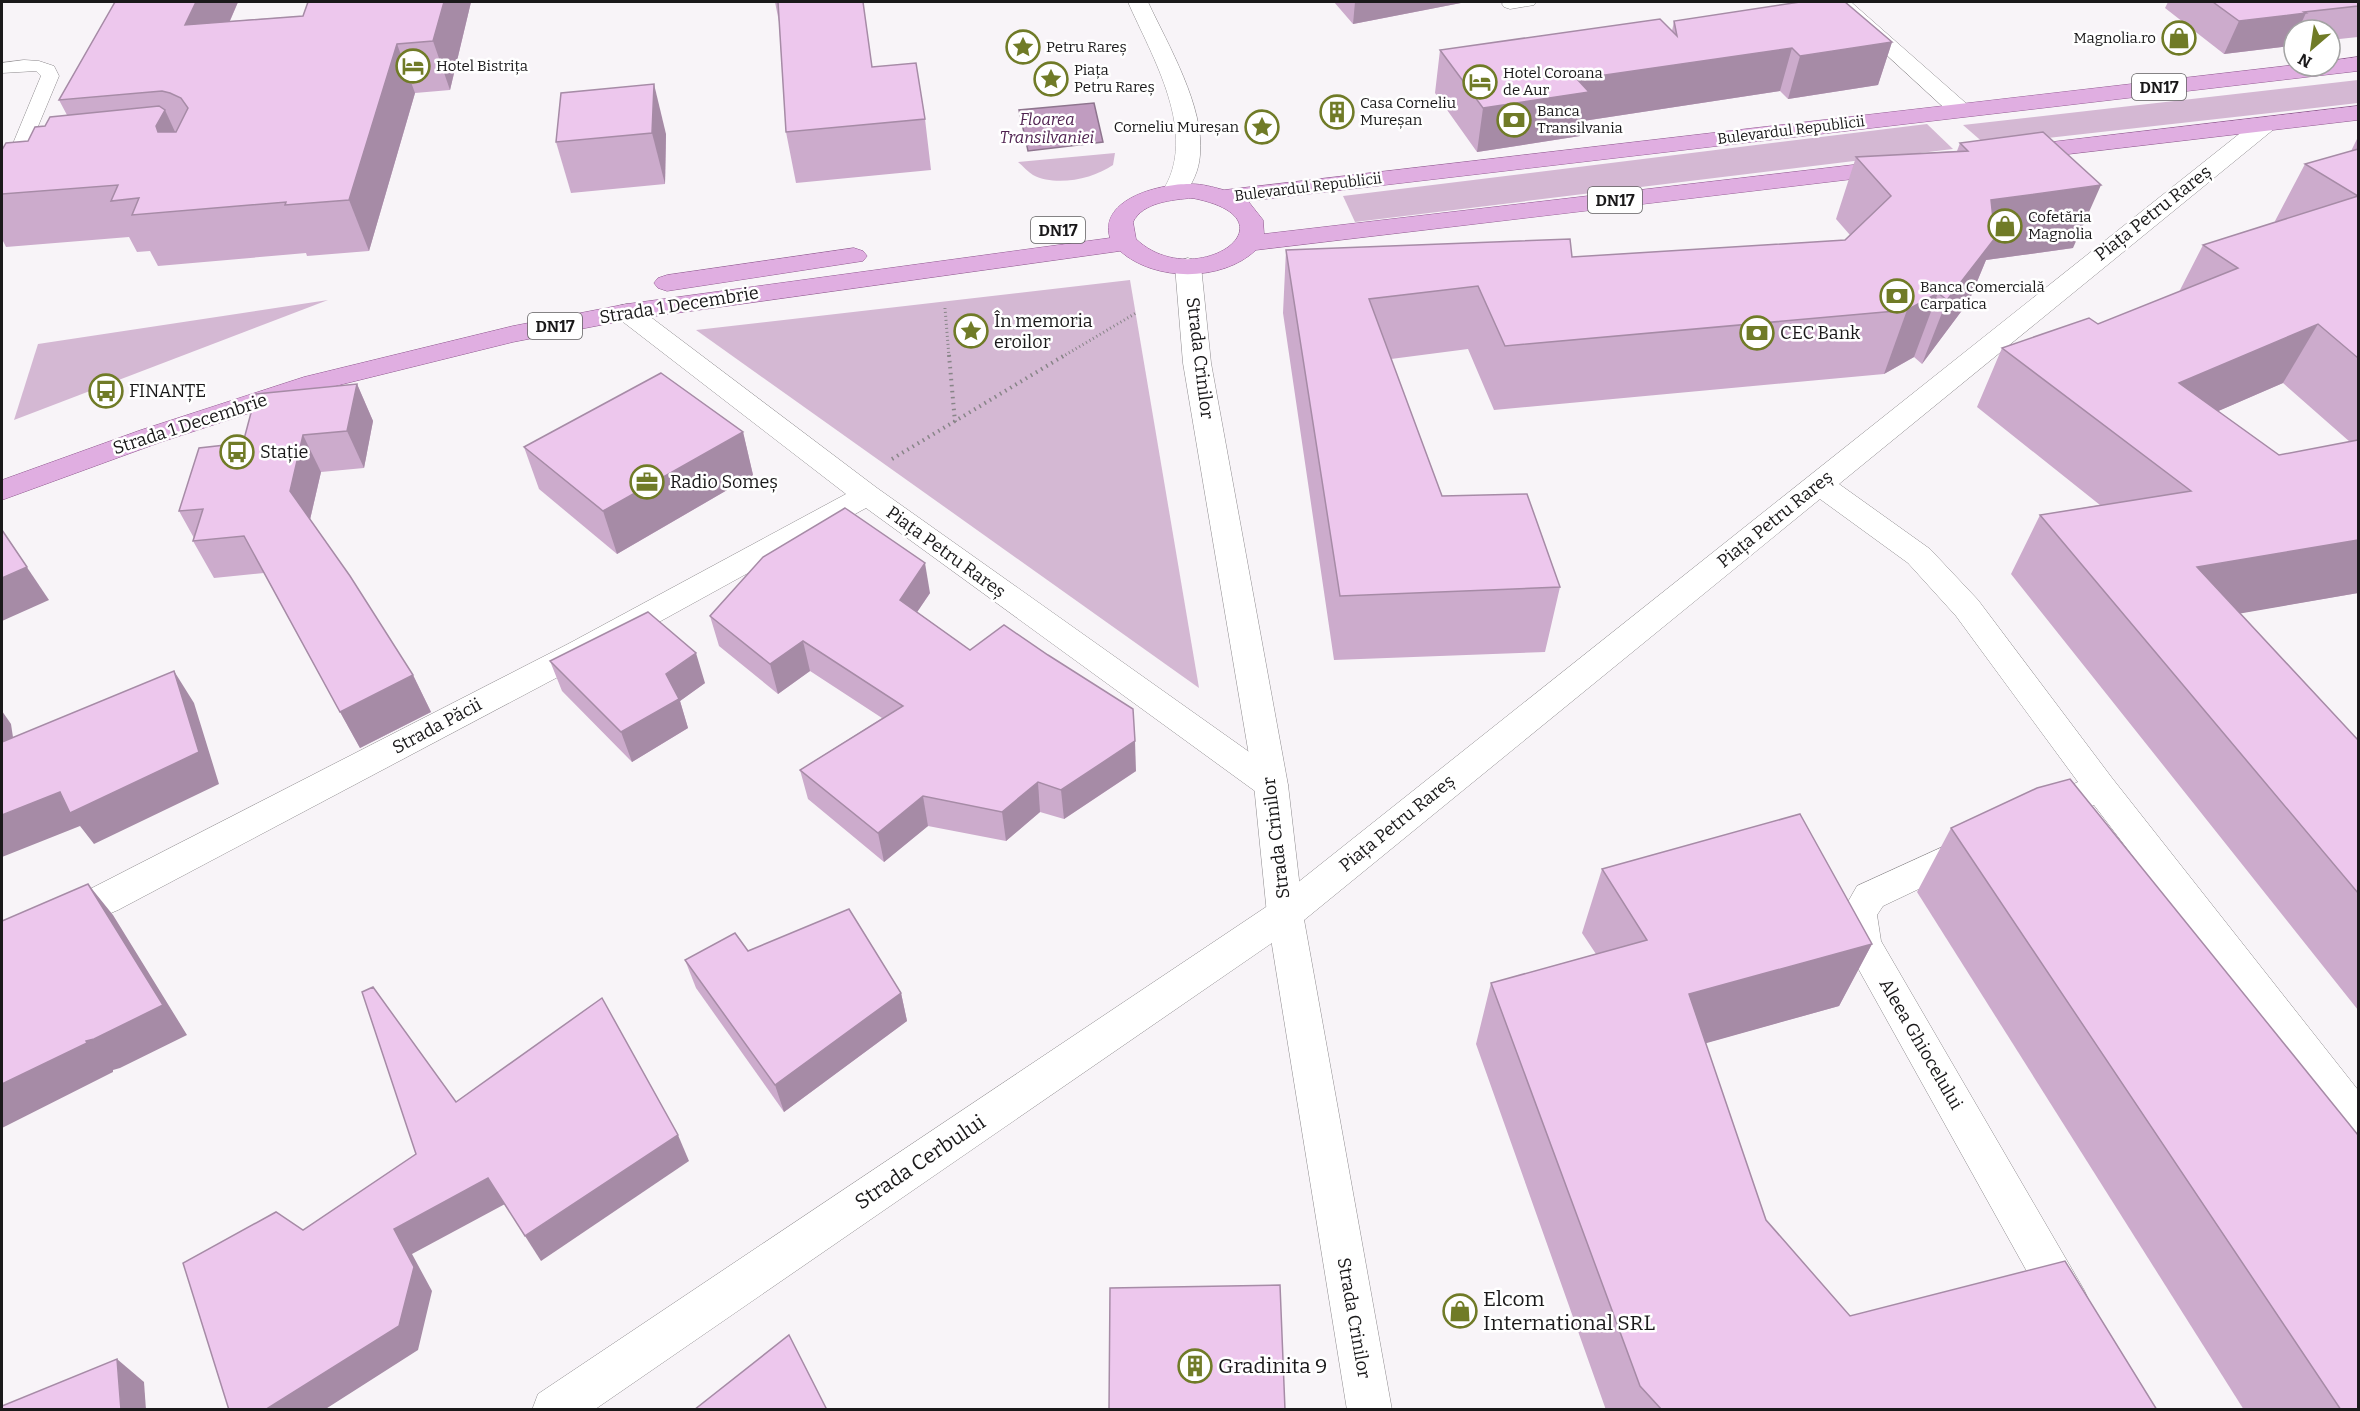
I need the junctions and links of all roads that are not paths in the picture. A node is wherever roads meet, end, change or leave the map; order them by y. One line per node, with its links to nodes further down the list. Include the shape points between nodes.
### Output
1 (1138, 2): 15 (street, via 1185,117 1189,150 1185,171)
2 (1528, 2): 4 (lane)
3 (1839, 2): 7 (street)
4 (1510, 4)
5 (2358, 64): 7 (main road, Bulevardul Republicii / DN17)
6 (2, 68): 13 (lane, via 39,66 48,70 50,76)
7 (1960, 110): 16 (main road, Bulevardul Republicii / DN17)
8 (2358, 113): 9 (main road)
9 (2266, 124): 10 (main road); 22 (street, Piața Petru Rareș)
10 (1997, 155)
11 (35, 162): 13 (lane)
12 (1921, 164): 18 (main road, DN17)
13 (7, 165): 14 (lane)
14 (2, 191)
15 (1174, 192): 16 (main road, DN17, via 1208,193); 17 (main road, DN17, via 1140,202 1128,211)
16 (1224, 198): 18 (main road, DN17, via 1251,217 1254,230)
17 (1124, 232): 19 (main road, DN17, via 1136,252 1151,260); 20 (main road, Strada 1 Decembrie / DN17); 21 (main road, Strada 1 Decembrie / DN17, via 751,270 609,294 308,364 144,416)
18 (1249, 243): 19 (main road, DN17, via 1225,259)
19 (1188, 266): 25 (street, Strada Crinilor, via 1197,363)
20 (627, 312): 23 (street, Piața Petru Rareș); 24 (main road, Strada 1 Decembrie / DN17, via 513,334 314,383)
21 (2, 467)
22 (1819, 484): 26 (street, via 1919,556 1968,609); 27 (street, Piața Petru Rareș)
23 (860, 489): 25 (street, Piața Petru Rareș); 28 (street, Strada Păcii, via 579,652 116,894)
24 (2, 490)
25 (1271, 785): 27 (street, Strada Crinilor)
26 (2100, 787): 29 (street); 30 (street, Aleea Ghiocelului, via 1870,896 1859,914 1863,943)
27 (1285, 914): 31 (street, Strada Cerbului); 32 (street, Strada Crinilor)
28 (2, 945)
29 (2358, 1120)
30 (2087, 1337)
31 (554, 1410)
32 (1370, 1410)

